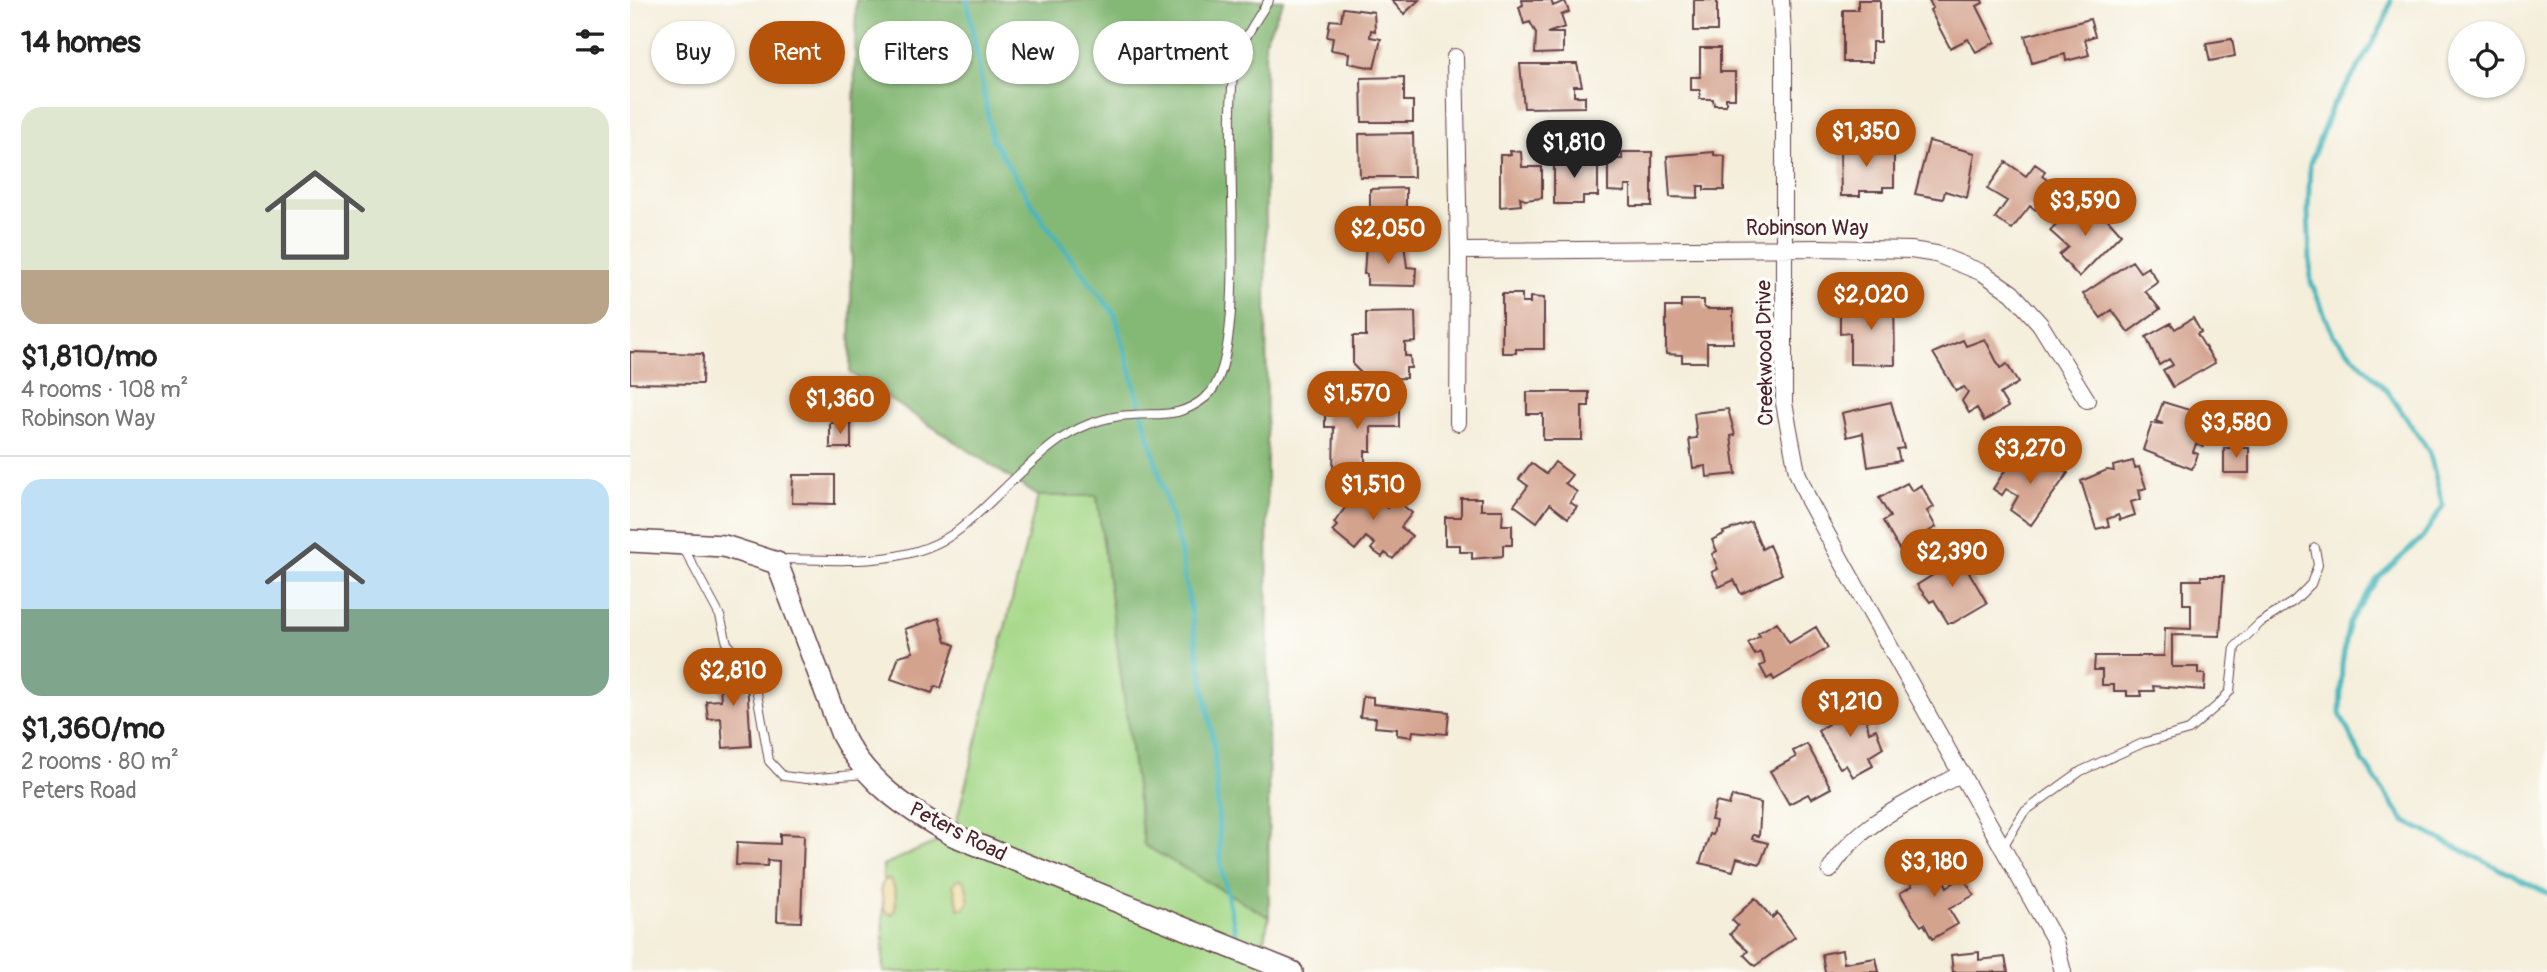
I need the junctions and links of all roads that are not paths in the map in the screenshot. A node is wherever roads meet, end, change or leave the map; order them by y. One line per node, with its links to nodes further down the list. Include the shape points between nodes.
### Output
1 (1269, 0): 11 (lane, via 1241,45 1234,72 1232,290 1227,353 1219,384 1185,412 1108,418 1059,440 957,531 930,546 853,560 787,559)
2 (1781, 0): 4 (street, Creekwood Drive)
3 (1455, 57): 5 (street)
4 (1785, 248): 5 (street, Robinson Way); 6 (street, Robinson Way, via 1912,250 1966,264 2012,293 2040,324); 12 (street, Creekwood Drive, via 1784,403 1797,472 1821,524)
5 (1459, 251): 7 (street)
6 (2087, 400)
7 (1458, 423)
8 (630, 541): 9 (street)
9 (681, 544): 11 (street, via 724,546); 13 (lane, via 720,616 727,643 754,676 769,761 783,776 806,779)
10 (2315, 548): 14 (lane, via 2318,565 2311,584 2235,647 2230,691 2219,704 2189,730 2143,743 2081,771 2024,812)
11 (777, 563): 13 (street, Peters Road, via 842,735)
12 (1962, 773): 14 (street, Creekwood Drive); 15 (street, via 1860,833)
13 (868, 774): 16 (street, Peters Road, via 910,810 953,835)
14 (2004, 845): 17 (street, Creekwood Drive, via 2055,941)
15 (1830, 870)
16 (1292, 972)
17 (2063, 972)

